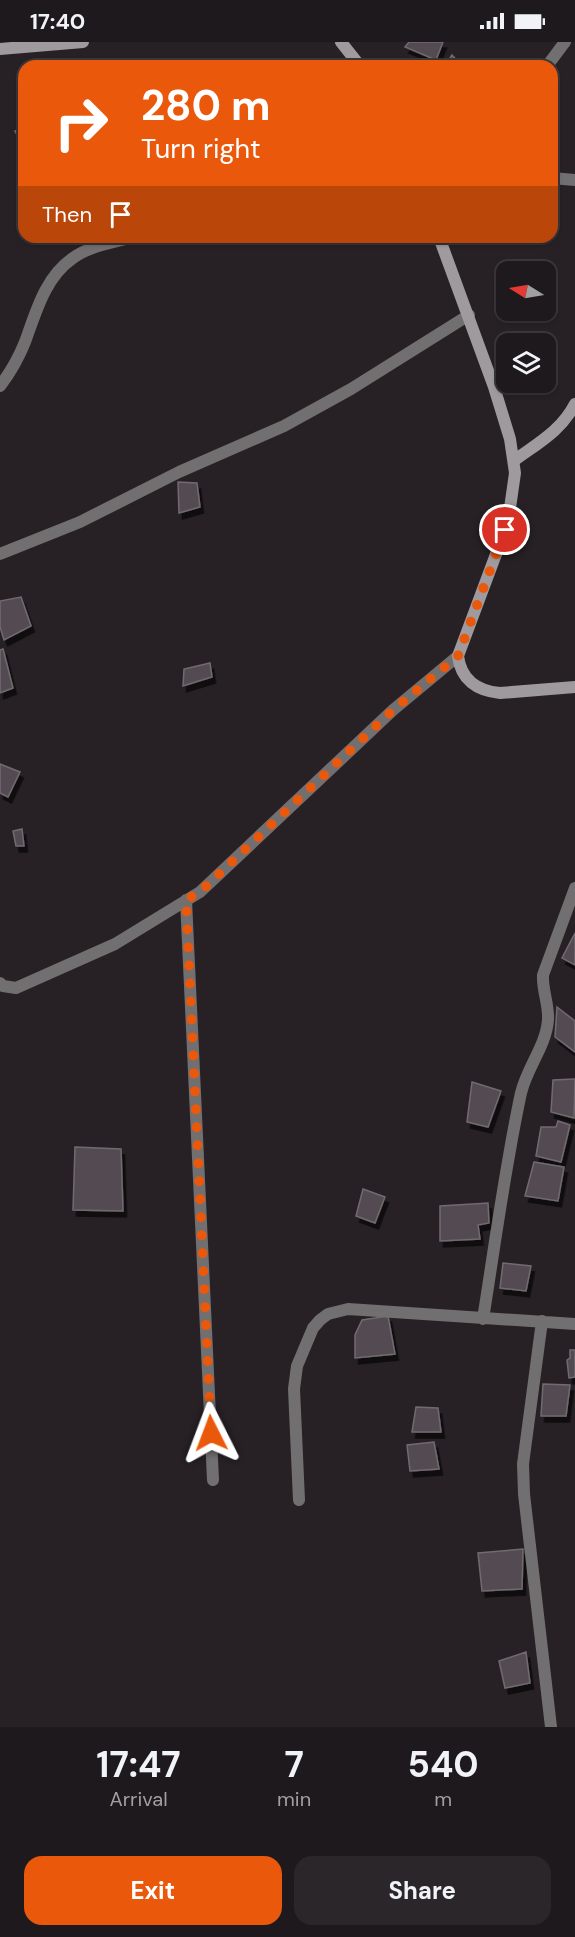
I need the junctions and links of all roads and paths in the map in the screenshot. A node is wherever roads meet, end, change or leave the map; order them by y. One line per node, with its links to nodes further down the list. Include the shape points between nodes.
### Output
1 (83, 42): 4 (street)
2 (341, 42): 5 (street)
3 (566, 42): 6 (street)
4 (0, 50)
5 (355, 60)
6 (552, 60)
7 (558, 179): 8 (street)
8 (575, 180)
9 (114, 243): 12 (street, via 72,258 57,274)
10 (441, 243): 11 (street)
11 (469, 315): 14 (street); 15 (street, via 284,426 179,472 80,522)
12 (0, 386)
13 (575, 404): 14 (street, via 563,424)
14 (515, 460): 16 (street, via 510,508 500,547)
15 (0, 554)
16 (458, 656): 17 (street, via 468,681 489,692); 19 (street, via 393,710 200,892)
17 (575, 687)
18 (575, 888): 21 (street, via 543,975 548,1022 522,1089)
19 (186, 900): 20 (street, via 115,944 19,987 9,988); 24 (street)
20 (0, 983)
21 (483, 1319): 22 (street); 25 (street, via 348,1309 320,1320 308,1338 295,1377)
22 (542, 1321): 23 (street); 26 (street, via 523,1464)
23 (575, 1324)
24 (213, 1480)
25 (299, 1500)
26 (550, 1727)

